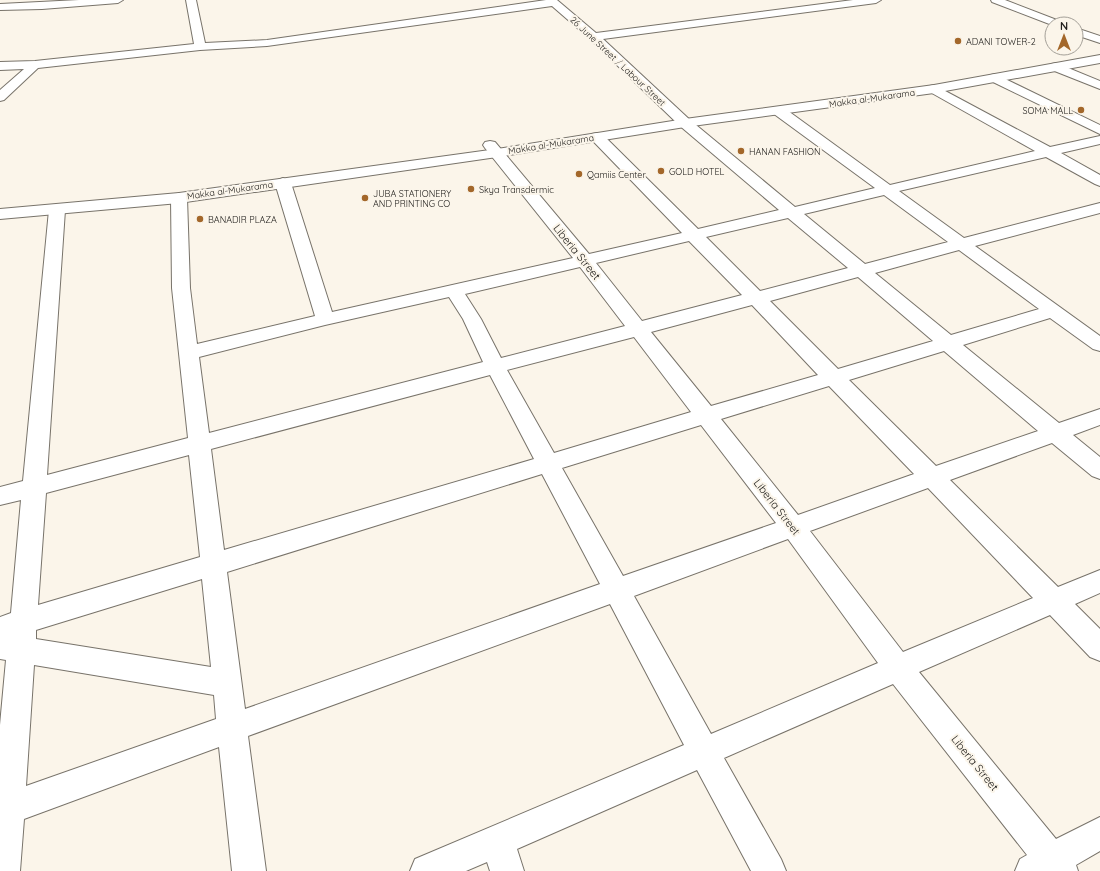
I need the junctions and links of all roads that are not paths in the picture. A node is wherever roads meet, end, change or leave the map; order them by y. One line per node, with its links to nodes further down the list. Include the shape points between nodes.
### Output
1 (118, 0): 6 (main road)
2 (191, 0): 11 (main road)
3 (876, 0): 9 (main road)
4 (996, 0): 7 (main road)
5 (552, 1): 9 (main road, 26 June Street / Labour Street); 11 (main road, via 267,43)
6 (0, 7)
7 (1044, 19)
8 (1084, 34): 10 (main road)
9 (594, 37): 22 (main road, 26 June Street / Labour Street)
10 (1100, 40)
11 (200, 47): 14 (main road)
12 (1100, 50): 22 (main road, Makka al-Mukarama)
13 (1100, 59): 16 (main road, Makka al-Mukarama)
14 (35, 65): 15 (main road); 20 (main road)
15 (0, 66)
16 (1056, 67): 17 (main road, Makka al-Mukarama); 18 (main road)
17 (995, 78): 19 (main road, Makka al-Mukarama); 23 (main road)
18 (1100, 85)
19 (934, 89): 21 (main road, Makka al-Mukarama); 27 (main road)
20 (0, 97)
21 (779, 111): 22 (main road, Makka al-Mukarama); 30 (main road)
22 (681, 120): 24 (main road, Makka al-Mukarama); 26 (main road, Makka al-Mukarama); 35 (main road, 26 June Street / Labour Street)
23 (1100, 130)
24 (597, 137): 26 (main road, Makka al-Mukarama); 37 (main road)
25 (1100, 140): 27 (main road)
26 (493, 149): 29 (main road, Makka al-Mukarama); 31 (main road, Makka al-Mukarama, via 166,187); 39 (main road, Liberia Street)
27 (1048, 152): 28 (main road); 30 (main road)
28 (1100, 181)
29 (283, 183): 32 (main road, Makka al-Mukarama); 44 (main road)
30 (887, 190): 35 (main road); 38 (main road)
31 (81, 194)
32 (179, 198): 34 (main road, Makka al-Mukarama); 48 (main road, via 181,288)
33 (1100, 208): 38 (main road)
34 (57, 210): 36 (main road, Makka al-Mukarama); 58 (main road)
35 (791, 212): 37 (main road); 40 (main road, 26 June Street / Labour Street)
36 (0, 214)
37 (693, 235): 39 (main road); 42 (main road)
38 (962, 244): 40 (main road); 43 (main road)
39 (585, 260): 41 (main road); 45 (main road, Liberia Street)
40 (861, 271): 42 (main road); 46 (main road, 26 June Street / Labour Street)
41 (454, 291): 44 (main road); 49 (main road, via 472,319)
42 (755, 298): 45 (main road); 50 (main road)
43 (1053, 311): 46 (main road); 47 (main road)
44 (325, 319): 48 (main road)
45 (638, 329): 49 (main road); 51 (main road, Liberia Street)
46 (947, 343): 50 (main road); 53 (main road, 26 June Street / Labour Street)
47 (1100, 345)
48 (188, 352): 54 (main road)
49 (495, 366): 54 (main road); 55 (main road)
50 (833, 377): 51 (main road); 57 (main road)
51 (706, 416): 55 (main road); 60 (main road, Liberia Street)
52 (1100, 417): 53 (main road)
53 (1055, 433): 56 (main road, 26 June Street / Labour Street); 57 (main road)
54 (199, 444): 58 (main road); 61 (main road)
55 (548, 464): 61 (main road); 63 (main road)
56 (1100, 470)
57 (932, 477): 60 (main road); 64 (main road)
58 (34, 487): 59 (main road); 65 (main road)
59 (0, 496)
60 (793, 527): 63 (main road); 67 (main road, Liberia Street)
61 (213, 565): 65 (main road); 68 (main road)
62 (1100, 581): 64 (main road)
63 (617, 590): 69 (main road); 70 (main road)
64 (1053, 601): 66 (main road); 67 (main road)
65 (11, 637): 68 (main road); 71 (main road)
66 (1100, 648)
67 (897, 667): 70 (main road); 74 (main road, Liberia Street)
68 (227, 683): 69 (main road)
69 (232, 727): 71 (main road); 76 (main road)
70 (704, 751): 73 (main road); 79 (main road)
71 (4, 809): 75 (main road)
72 (1100, 833): 74 (main road)
73 (497, 840): 77 (main road); 78 (main road)
74 (1048, 867)
75 (3, 871)
76 (249, 871)
77 (426, 871)
78 (507, 871)
79 (769, 871)

